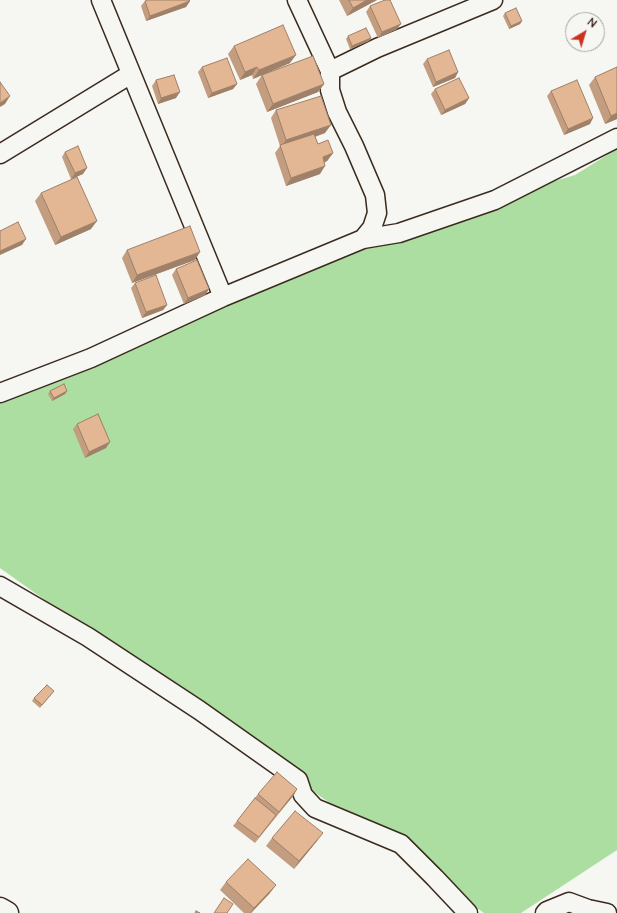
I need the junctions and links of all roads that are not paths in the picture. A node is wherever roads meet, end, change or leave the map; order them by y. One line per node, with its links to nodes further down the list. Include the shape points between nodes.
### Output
1 (101, 0): 6 (street)
2 (297, 0): 5 (street)
3 (493, 0): 4 (street)
4 (473, 4): 5 (street)
5 (330, 71): 9 (street, via 330,90 336,112 375,195 376,213 372,228)
6 (131, 74): 8 (street); 10 (street)
7 (617, 138): 9 (street, via 495,200 399,233)
8 (0, 154)
9 (363, 239): 10 (street)
10 (223, 296): 11 (street, via 91,358)
11 (0, 393)
12 (0, 586): 15 (street, via 88,637 205,714 298,780 303,795 315,808 401,844)
13 (0, 909): 14 (main road)
14 (6, 913)
15 (468, 913)
16 (545, 913): 17 (street, via 569,902)
17 (607, 913)

